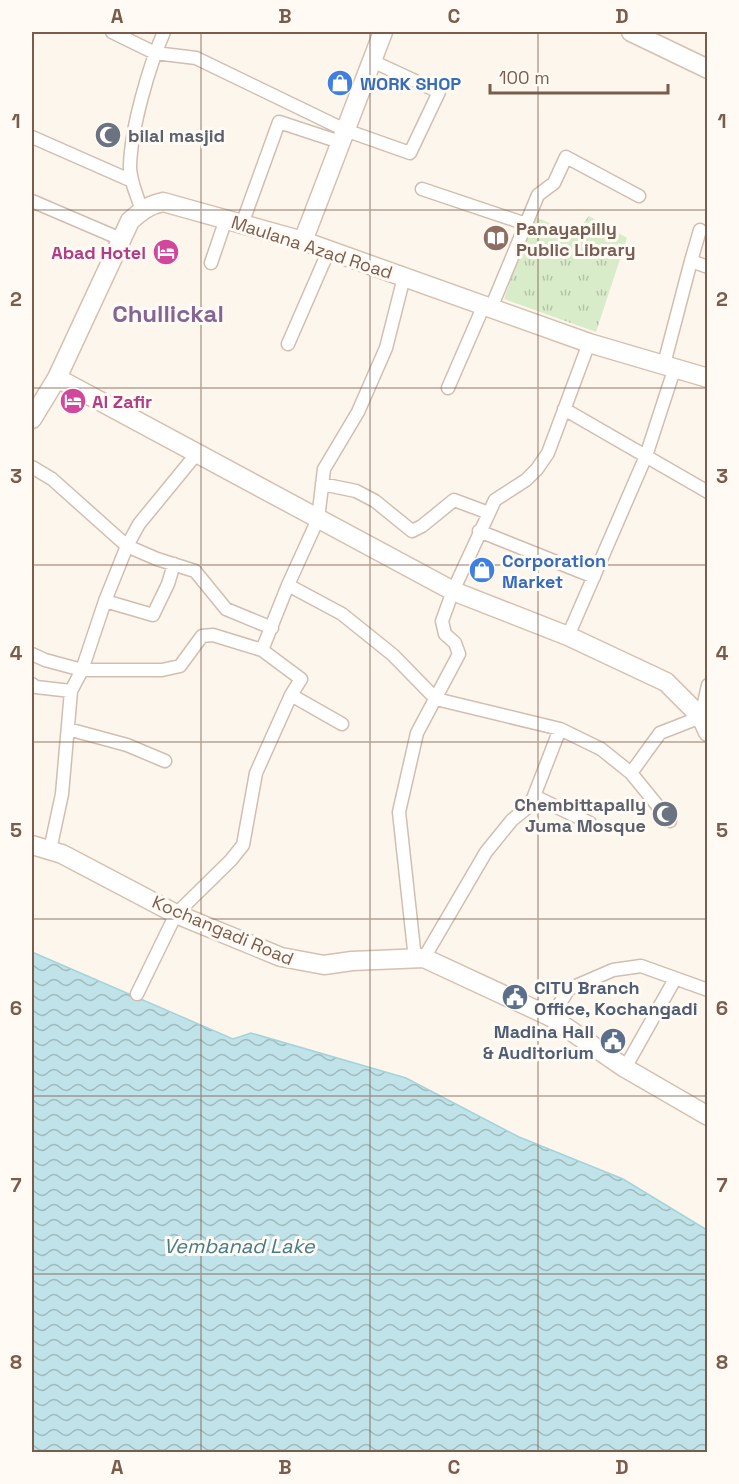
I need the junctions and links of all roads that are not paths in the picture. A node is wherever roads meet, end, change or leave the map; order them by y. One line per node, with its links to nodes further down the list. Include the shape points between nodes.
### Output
1 (112, 32): 5 (street)
2 (164, 32): 5 (street)
3 (383, 32): 6 (street)
4 (631, 32): 7 (street)
5 (154, 53): 8 (street, via 196,58); 10 (street, via 134,134)
6 (372, 61): 8 (street); 8 (street, via 439,92 410,153)
7 (708, 69)
8 (342, 136): 15 (street, via 279,122); 19 (street)
9 (32, 137): 10 (street)
10 (132, 181): 14 (street)
11 (422, 189): 16 (street)
12 (639, 196): 16 (street, via 566,157 554,183 538,195)
13 (32, 201): 18 (street)
14 (142, 210): 15 (street, Maulana Azad Road, via 163,202); 18 (street, via 130,221)
15 (234, 222): 19 (street, Maulana Azad Road); 22 (street)
16 (526, 224): 25 (street)
17 (700, 230): 21 (street)
18 (123, 240): 29 (street)
19 (303, 241): 20 (street, Maulana Azad Road)
20 (329, 250): 24 (street, Maulana Azad Road); 27 (street)
21 (691, 261): 23 (street); 28 (street)
22 (211, 263)
23 (708, 267)
24 (404, 277): 25 (street, Maulana Azad Road); 37 (street, via 386,348 358,412 324,468)
25 (488, 306): 26 (street, Maulana Azad Road); 31 (street)
26 (589, 343): 28 (street, Maulana Azad Road); 32 (street)
27 (288, 344)
28 (669, 366): 30 (street, Maulana Azad Road); 35 (street)
29 (57, 378): 33 (street); 34 (street)
30 (708, 378)
31 (448, 388)
32 (564, 409): 35 (street); 39 (street, via 548,453 537,469 495,500)
33 (32, 419)
34 (198, 452): 40 (street); 42 (street, via 139,524)
35 (646, 456): 38 (street); 44 (street)
36 (32, 467): 42 (street)
37 (322, 484): 39 (street, via 356,491 392,513 412,531 454,500); 40 (street)
38 (708, 492)
39 (489, 513): 41 (street)
40 (318, 519): 45 (street); 46 (street)
41 (479, 531): 44 (street); 46 (street)
42 (128, 546): 43 (street); 47 (street)
43 (174, 564): 47 (street, via 153,615); 48 (street, via 195,571 226,609)
44 (594, 577): 49 (street)
45 (288, 585): 48 (street); 57 (street, via 342,614 393,655)
46 (453, 591): 49 (street); 57 (street, via 442,621 445,634 455,643 459,654)
47 (105, 601): 52 (street)
48 (272, 628): 50 (street)
49 (568, 636): 59 (street, via 666,682)
50 (262, 650): 52 (street, via 213,635 202,636 180,666 162,670); 56 (street, via 301,679)
51 (32, 654): 52 (street)
52 (82, 670): 55 (street)
53 (32, 684): 55 (street)
54 (708, 686): 59 (street)
55 (71, 691): 60 (street)
56 (291, 695): 58 (street); 69 (street, via 256,772 243,845)
57 (436, 699): 61 (street); 70 (street, via 417,733 399,812)
58 (342, 724)
59 (704, 724): 63 (street, via 660,733)
60 (68, 729): 62 (street, via 127,745); 68 (street, via 63,794)
61 (560, 729): 63 (street, via 602,749); 64 (street)
62 (165, 761)
63 (631, 773): 65 (street)
64 (534, 796): 66 (street); 70 (street, via 486,852)
65 (670, 821)
66 (590, 823)
67 (32, 845): 68 (street, Kochangadi Road)
68 (50, 850): 69 (street, Kochangadi Road)
69 (176, 914): 70 (street, Kochangadi Road, via 298,962 324,965); 73 (street)
70 (420, 958): 74 (street, Kochangadi Road)
71 (675, 979): 72 (street); 74 (street, via 641,966 613,970 569,989); 75 (street)
72 (708, 990)
73 (137, 994)
74 (551, 1017): 75 (street, Kochangadi Road)
75 (625, 1068): 76 (street, Kochangadi Road)
76 (708, 1116)

